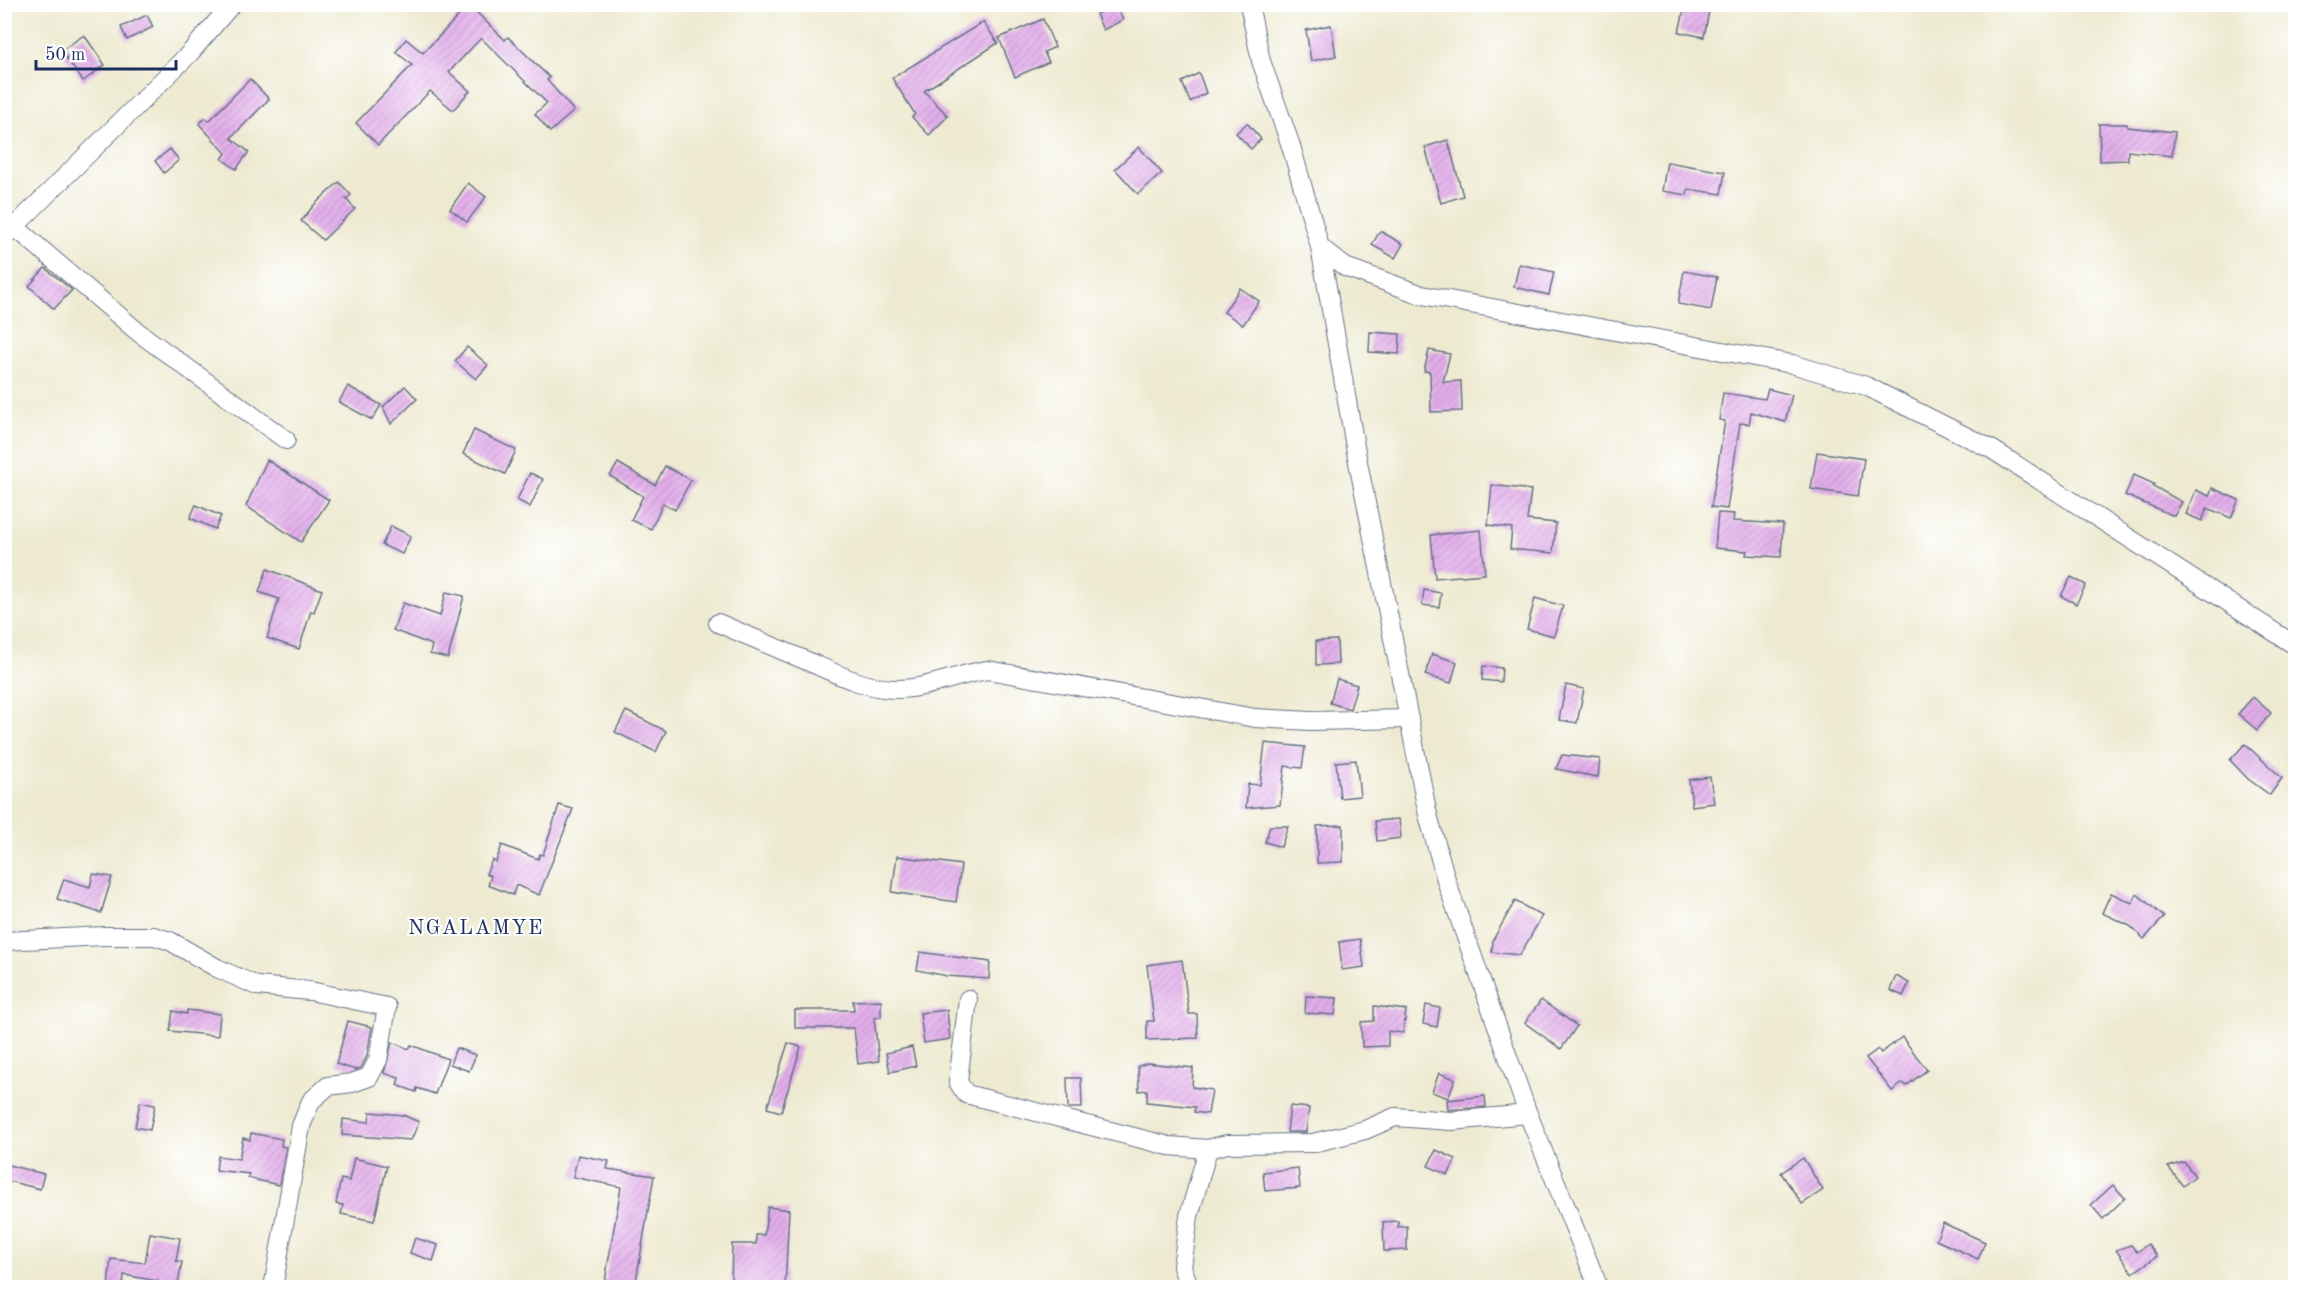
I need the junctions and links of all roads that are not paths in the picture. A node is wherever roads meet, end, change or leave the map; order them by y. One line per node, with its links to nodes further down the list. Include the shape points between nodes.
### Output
1 (232, 4): 3 (street, via 189,53)
2 (1249, 4): 4 (street, via 1270,92 1291,146)
3 (10, 232): 5 (street)
4 (1320, 247): 7 (street, via 1345,267 1422,295 1792,364 1866,386 1993,450); 8 (street)
5 (286, 440)
6 (718, 623): 8 (street, via 851,680 878,687 918,687 988,670 1256,718)
7 (2295, 646)
8 (1409, 719): 11 (street, via 1428,815 1447,883)
9 (4, 941): 13 (street, via 154,936 257,986 310,991 387,1006 378,1060 369,1077 328,1086 311,1101 301,1126)
10 (968, 999): 12 (street, via 958,1082 966,1094 1169,1146)
11 (1528, 1114): 12 (street, via 1451,1121 1395,1117 1365,1130 1313,1143 1227,1144); 15 (street)
12 (1208, 1149): 14 (street, via 1189,1216 1182,1267)
13 (273, 1287)
14 (1190, 1287)
15 (1599, 1287)

